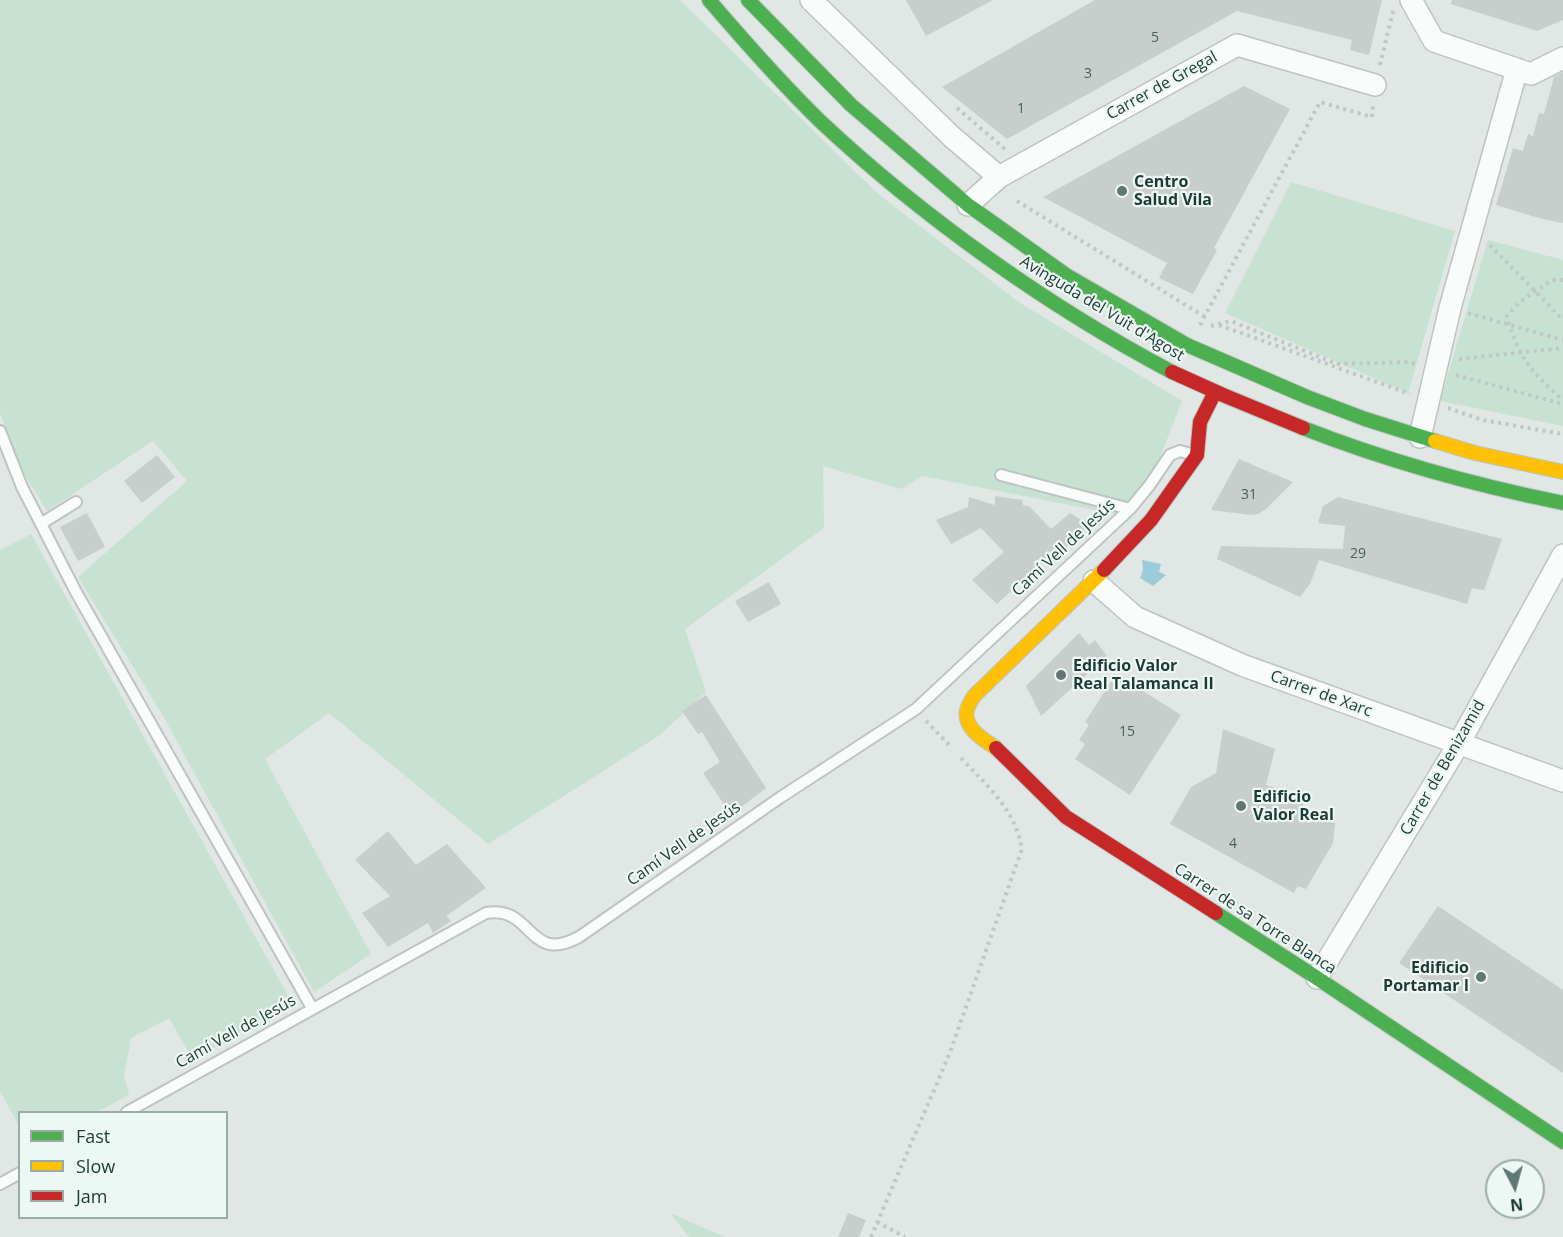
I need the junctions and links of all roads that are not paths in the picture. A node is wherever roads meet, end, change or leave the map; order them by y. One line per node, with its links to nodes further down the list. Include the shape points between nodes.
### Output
1 (709, 0): 10 (street, Avinguda del Vuit d'Agost, via 749,47 836,135 951,232 1086,322)
2 (748, 0): 9 (street, Avinguda del Vuit d'Agost, via 851,105)
3 (811, 0): 8 (street, via 952,137)
4 (1411, 0): 6 (street, via 1434,41)
5 (1563, 58): 6 (street, via 1531,74)
6 (1517, 69): 12 (street, via 1449,308)
7 (1375, 85): 8 (street, Carrer de Gregal, via 1237,45)
8 (999, 177): 9 (street, Carrer de Gregal)
9 (968, 205): 12 (street, Avinguda del Vuit d'Agost, via 1066,274 1187,345 1307,397)
10 (1215, 392): 13 (street, via 1200,422); 17 (street, Avinguda del Vuit d'Agost, via 1307,430 1423,470)
11 (0, 431): 19 (lane, via 22,487)
12 (1420, 437): 14 (street, Avinguda del Vuit d'Agost)
13 (1197, 455): 18 (lane, Camí Vell de Jesús, via 1180,451 1170,455); 21 (street, via 1151,520)
14 (1563, 472)
15 (1001, 475): 18 (lane)
16 (76, 502): 19 (lane)
17 (1563, 503)
18 (1130, 509): 25 (lane, Camí Vell de Jesús, via 916,709 568,943 546,943 508,913 486,913)
19 (42, 523): 25 (lane, via 76,592)
20 (1563, 555): 22 (street, Carrer de Benizamid)
21 (1094, 581): 22 (street, Carrer de Xarc, via 1135,617 1242,665); 24 (street, Carrer de sa Torre Blanca, via 974,696 967,710 968,722 976,735 1000,752 1066,817)
22 (1458, 745): 23 (street, Carrer de Xarc); 24 (street, Carrer de Benizamid)
23 (1563, 781)
24 (1317, 978): 27 (street, Carrer de sa Torre Blanca)
25 (312, 1008): 26 (lane, Camí Vell de Jesús)
26 (131, 1111)
27 (1563, 1142)
28 (18, 1174): 29 (lane)
29 (0, 1184)

